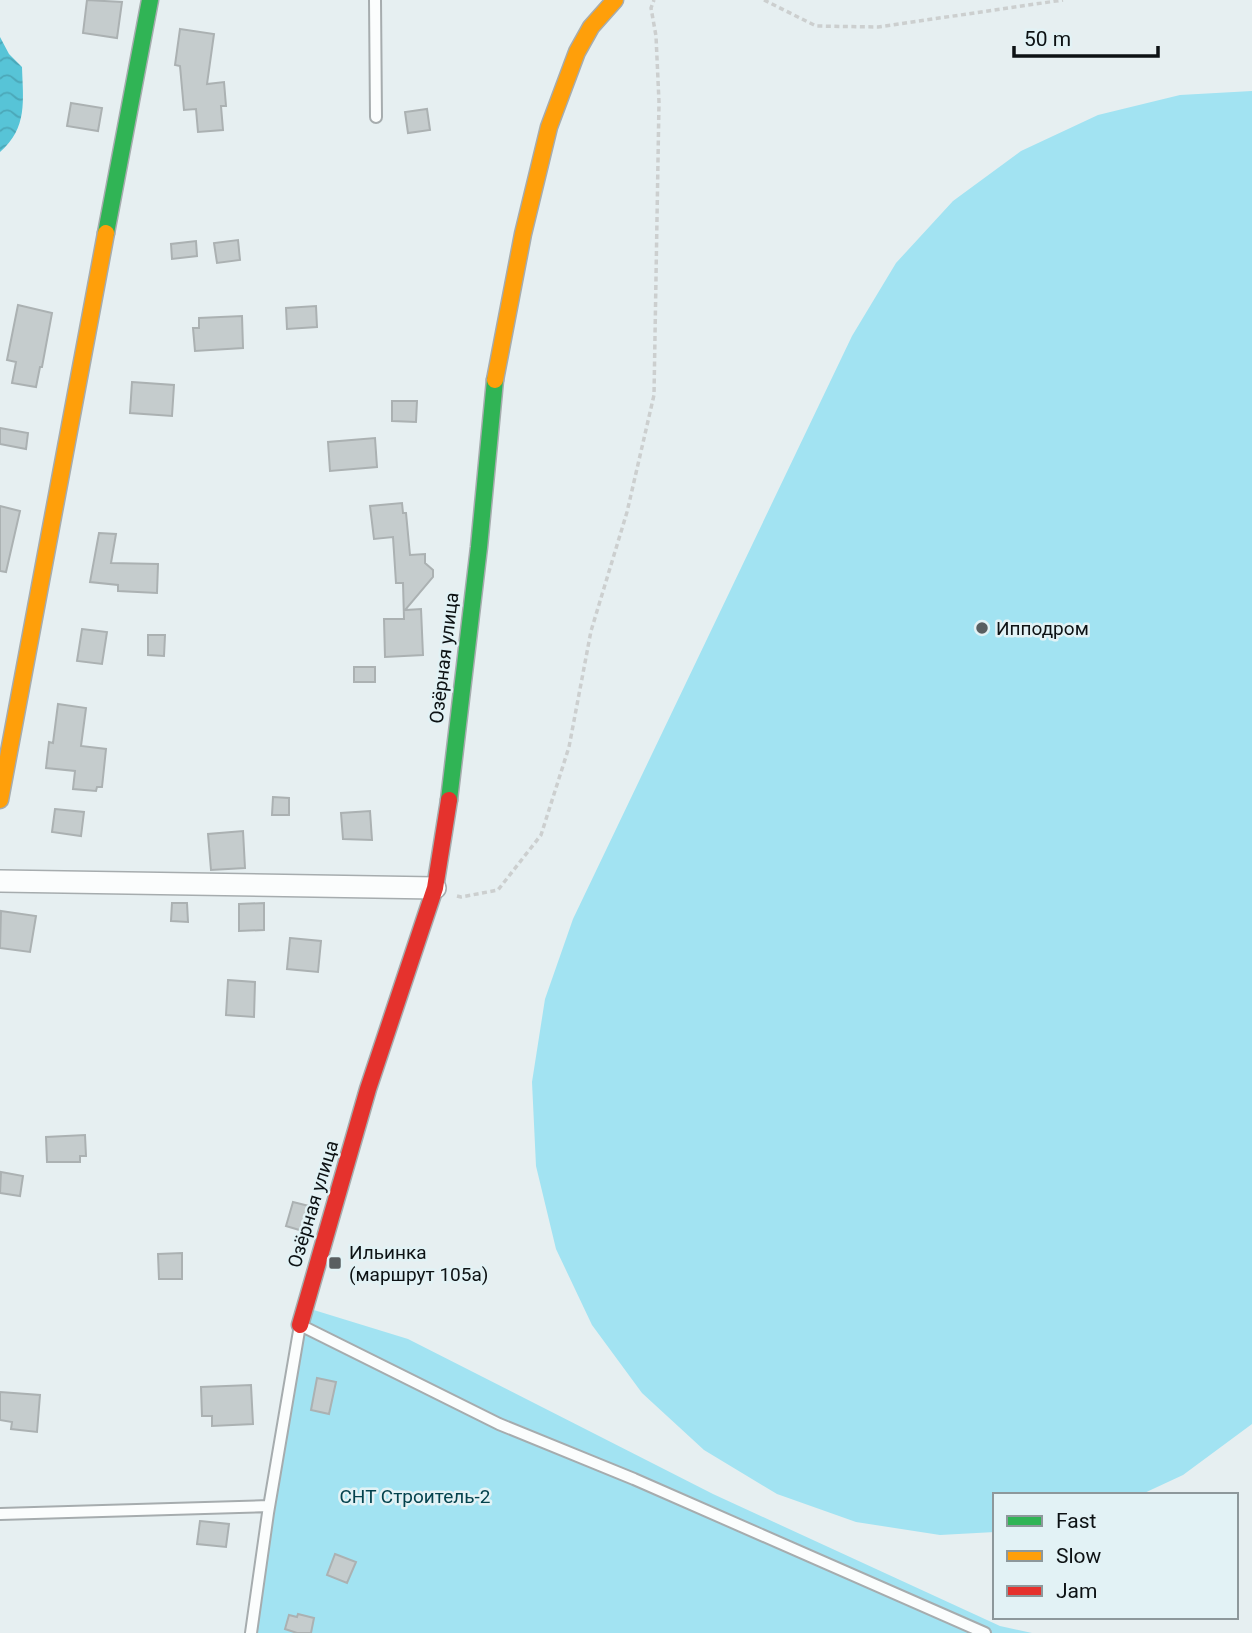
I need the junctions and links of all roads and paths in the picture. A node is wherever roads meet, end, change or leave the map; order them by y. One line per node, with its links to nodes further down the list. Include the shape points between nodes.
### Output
1 (150, 0): 8 (street)
2 (375, 0): 7 (lane)
3 (615, 0): 10 (street, Озёрная улица, via 577,51 549,127 523,234 494,386 479,547)
4 (654, 0): 10 (path, via 659,102 654,395 627,512 591,631 569,747 541,835 498,890 461,897)
5 (764, 0): 6 (path, via 816,26 878,27)
6 (1063, 0)
7 (376, 117)
8 (0, 800)
9 (0, 881): 10 (street)
10 (435, 888): 11 (street, Озёрная улица, via 368,1089)
11 (300, 1325): 12 (lane); 15 (lane, via 499,1424)
12 (269, 1506): 13 (lane); 14 (lane)
13 (0, 1514)
14 (251, 1633)
15 (985, 1633)

